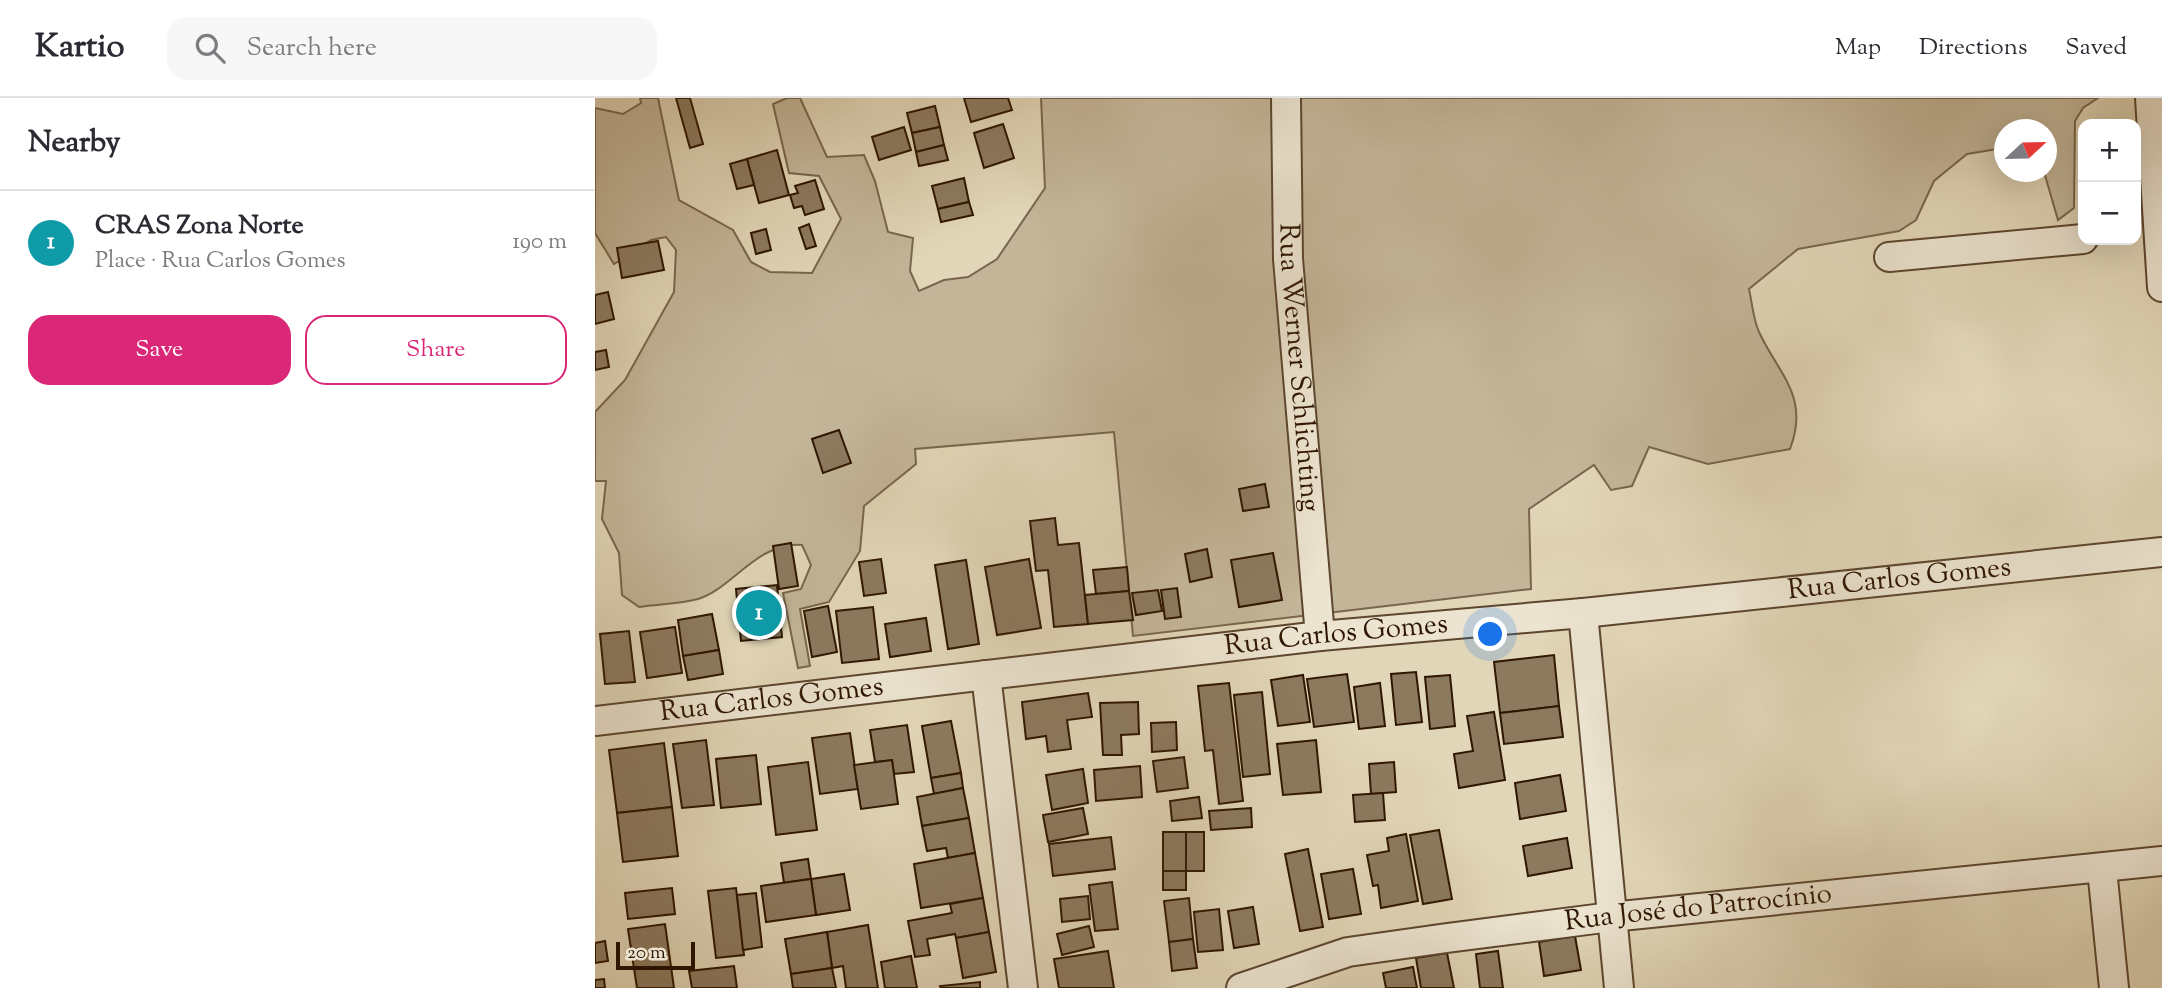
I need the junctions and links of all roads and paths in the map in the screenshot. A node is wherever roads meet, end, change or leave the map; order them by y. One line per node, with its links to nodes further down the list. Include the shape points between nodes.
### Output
1 (1286, 98): 9 (street, Rua Werner Schlichting, via 1288,259)
2 (2150, 98): 3 (street)
3 (2147, 233): 6 (street)
4 (2078, 239): 5 (street)
5 (1889, 257)
6 (2162, 286)
7 (2162, 552): 8 (street, Rua Carlos Gomes)
8 (1583, 613): 9 (street, Rua Carlos Gomes); 14 (street)
9 (1320, 636): 10 (street, Rua Carlos Gomes)
10 (986, 675): 11 (street, Rua Carlos Gomes); 15 (street)
11 (595, 721)
12 (2162, 861): 13 (street, Rua José do Patrocínio)
13 (2102, 869): 14 (street, Rua José do Patrocínio); 18 (street)
14 (1611, 917): 16 (street, Rua José do Patrocínio, via 1347,952); 17 (street)
15 (1023, 988)
16 (1241, 988)
17 (1619, 988)
18 (2114, 988)

